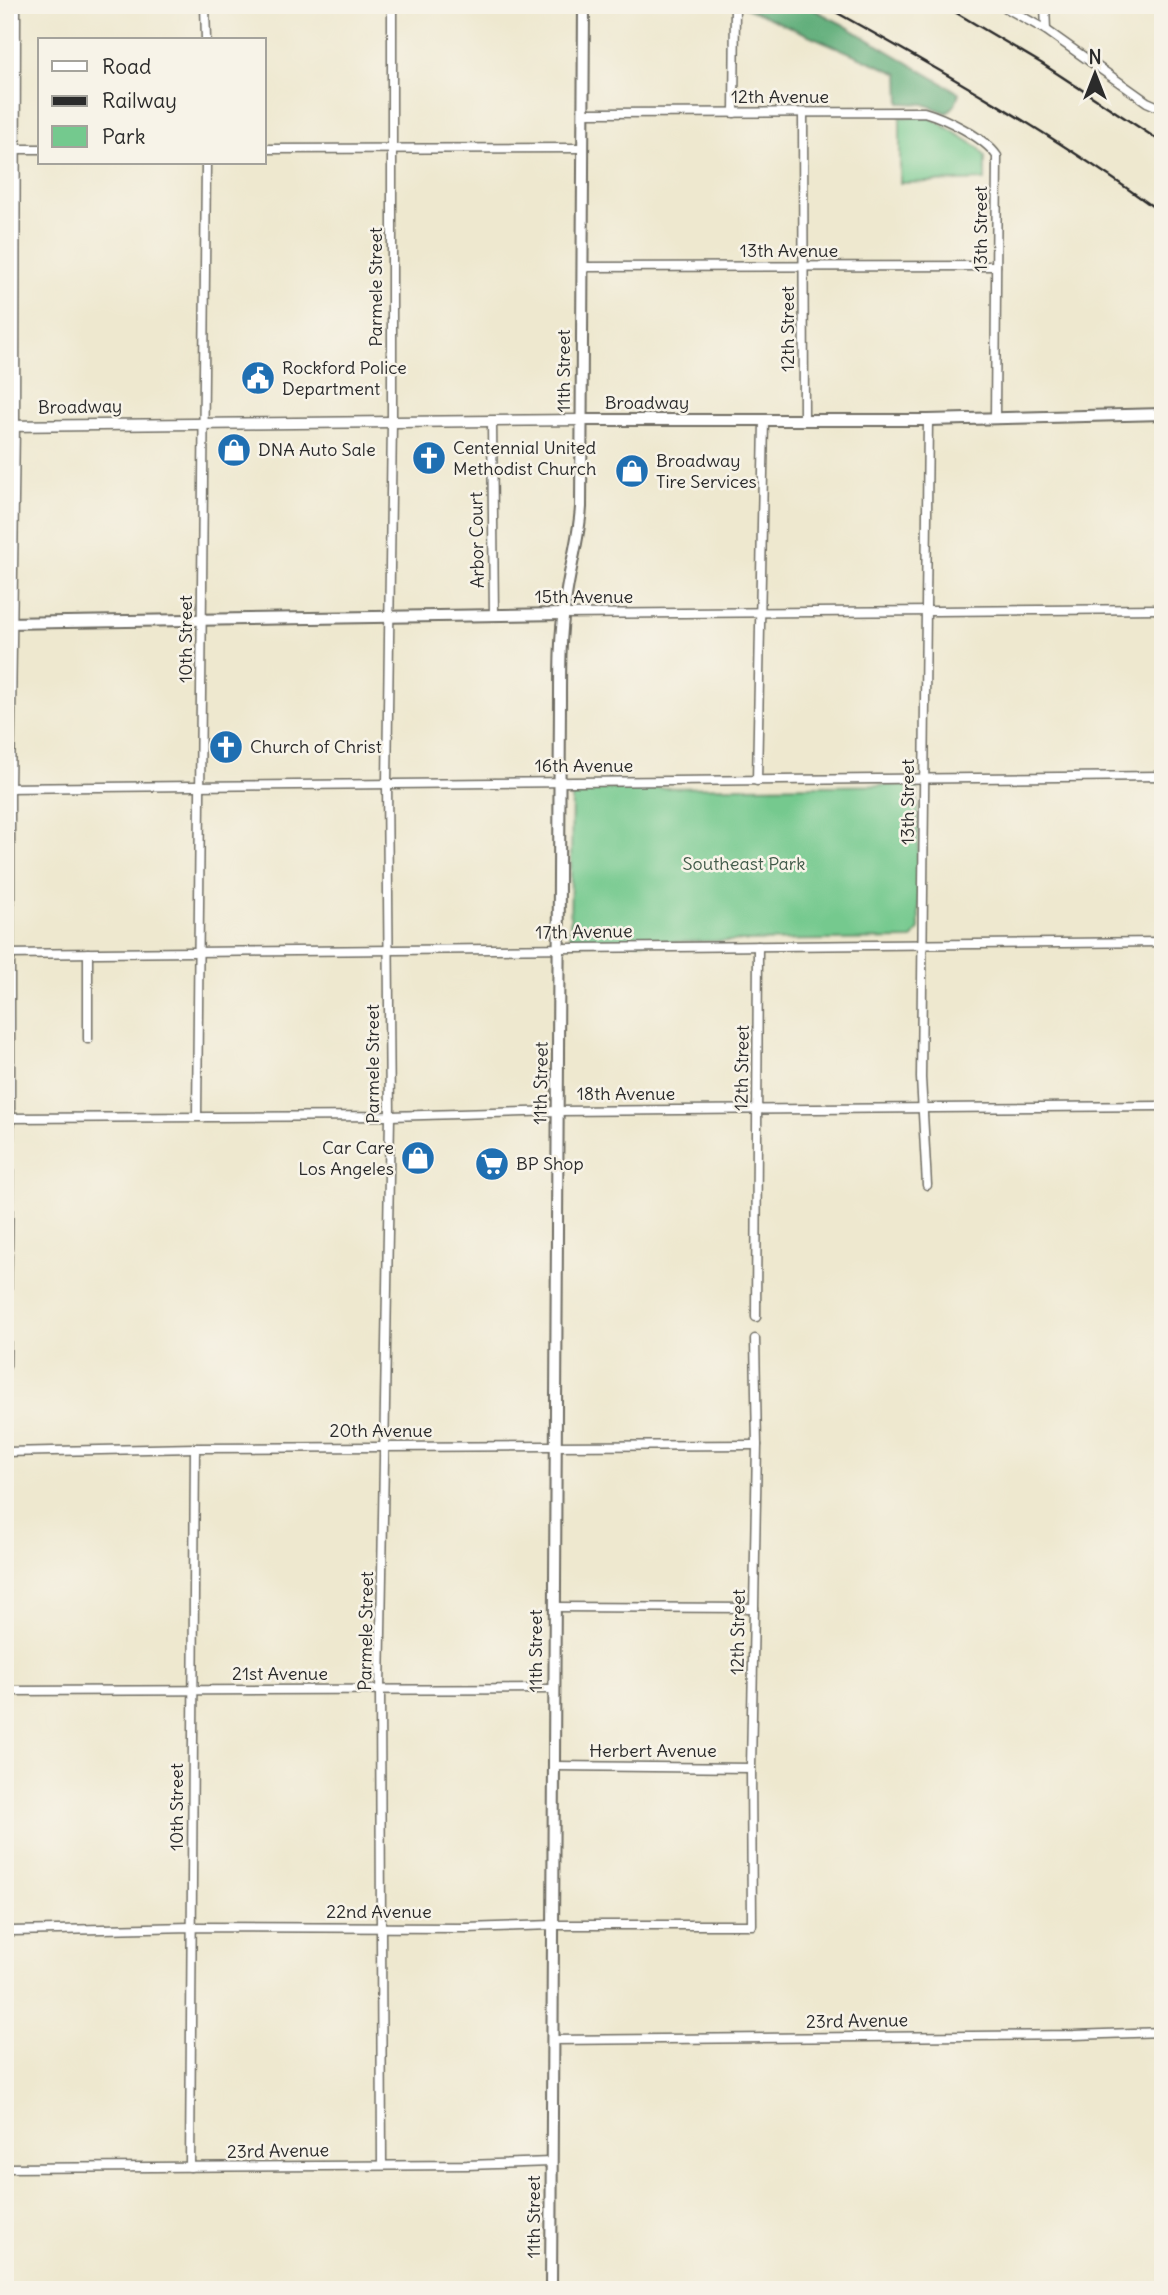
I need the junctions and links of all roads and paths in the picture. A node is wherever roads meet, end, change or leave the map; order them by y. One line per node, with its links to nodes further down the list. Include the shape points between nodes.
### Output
1 (15, 5): 16 (street)
2 (205, 5): 9 (street)
3 (392, 5): 19 (street, Parmele Street)
4 (584, 5): 11 (main road, 11th Street)
5 (735, 5): 12 (street)
6 (1001, 5): 8 (street)
7 (1045, 5): 8 (street)
8 (1046, 30): 10 (street)
9 (206, 38)
10 (1163, 109)
11 (583, 113): 12 (street, 12th Avenue); 15 (main road, 11th Street)
12 (734, 113): 13 (street, 12th Avenue)
13 (803, 113): 14 (street, 12th Avenue, via 924,111); 23 (street, 12th Street)
14 (973, 135): 21 (street, 13th Street, via 997,156)
15 (583, 148): 19 (street); 22 (main road, 11th Street)
16 (9, 149): 17 (street); 33 (street)
17 (38, 149)
18 (266, 149): 19 (street)
19 (391, 149): 30 (street, Parmele Street)
20 (206, 164): 32 (street, 10th Street)
21 (996, 266): 23 (street, 13th Avenue); 25 (street, 13th Street)
22 (583, 267): 23 (street, 13th Avenue); 26 (main road, 11th Street)
23 (803, 267): 27 (street, 12th Street)
24 (1163, 414): 25 (main road, Broadway)
25 (995, 418): 28 (main road, Broadway)
26 (582, 420): 29 (main road, Broadway); 31 (street, Broadway); 37 (main road, 11th Street, via 580,525)
27 (804, 420): 28 (main road, Broadway); 29 (main road, Broadway)
28 (928, 420): 35 (street, 13th Street)
29 (764, 421): 36 (street)
30 (391, 422): 31 (street, Broadway); 32 (street, Broadway); 39 (street, Parmele Street)
31 (492, 422): 38 (street, Arbor Court)
32 (204, 423): 33 (street, Broadway); 40 (street, 10th Street)
33 (10, 426): 41 (street)
34 (1163, 609): 35 (street, 15th Avenue)
35 (925, 611): 36 (street, 15th Avenue); 43 (street, 13th Street)
36 (759, 613): 37 (street, 15th Avenue); 44 (street)
37 (564, 614): 38 (main road, 15th Avenue); 45 (main road, 11th Street)
38 (494, 615): 39 (main road, 15th Avenue)
39 (390, 617): 40 (main road, 15th Avenue); 46 (street, Parmele Street)
40 (201, 620): 41 (main road, 15th Avenue); 47 (street, 10th Street)
41 (9, 623): 48 (street)
42 (1163, 776): 43 (street, 16th Avenue)
43 (924, 778): 44 (street, 16th Avenue); 50 (street, 13th Street)
44 (757, 781): 45 (street, 16th Avenue)
45 (560, 782): 46 (street, 16th Avenue); 52 (main road, 11th Street)
46 (387, 783): 47 (street, 16th Avenue); 53 (street, Parmele Street)
47 (199, 785): 48 (street, 16th Avenue); 54 (street, 10th Street)
48 (7, 788): 56 (street)
49 (1163, 942): 50 (street, 17th Avenue)
50 (923, 944): 51 (street, 17th Avenue); 59 (street, 13th Street)
51 (758, 946): 52 (street, 17th Avenue); 60 (street, 12th Street)
52 (559, 948): 53 (street, 17th Avenue); 61 (main road, 11th Street)
53 (389, 950): 54 (street, 17th Avenue); 63 (street, Parmele Street)
54 (198, 952): 55 (street, 17th Avenue); 62 (street, 10th Street)
55 (88, 953): 56 (street, 17th Avenue); 57 (street)
56 (7, 954): 64 (street)
57 (88, 1039)
58 (1163, 1105): 59 (street, 18th Avenue)
59 (922, 1108): 60 (street, 18th Avenue); 65 (street, 13th Street)
60 (757, 1109): 61 (street, 18th Avenue); 66 (street, 12th Street)
61 (558, 1111): 63 (street, 18th Avenue); 69 (main road, 11th Street)
62 (197, 1116): 63 (street, 18th Avenue); 64 (street, 18th Avenue)
63 (390, 1116): 71 (street, Parmele Street)
64 (7, 1118): 68 (street)
65 (927, 1185)
66 (757, 1317)
67 (755, 1339): 70 (street, 12th Street)
68 (5, 1366)
69 (555, 1445): 70 (street, 20th Avenue); 71 (street, 20th Avenue); 74 (main road, 11th Street)
70 (757, 1445): 75 (street, 12th Street)
71 (386, 1447): 72 (street, 20th Avenue); 79 (street, Parmele Street)
72 (195, 1448): 73 (street, 20th Avenue); 78 (street, 10th Street)
73 (5, 1452)
74 (554, 1607): 75 (street); 76 (main road, 11th Street)
75 (754, 1608): 81 (street, 12th Street)
76 (554, 1689): 79 (street, 21st Avenue); 80 (main road, 11th Street)
77 (5, 1690): 78 (street, 21st Avenue)
78 (194, 1690): 79 (street, 21st Avenue); 84 (street, 10th Street)
79 (380, 1690): 85 (street, Parmele Street)
80 (554, 1766): 81 (street, Herbert Avenue); 82 (main road, 11th Street)
81 (751, 1768): 83 (street, 12th Street)
82 (553, 1925): 83 (street, 22nd Avenue); 85 (street, 22nd Avenue); 88 (main road, 11th Street)
83 (752, 1925)
84 (192, 1927): 85 (street, 22nd Avenue); 86 (street, 22nd Avenue); 91 (street, 10th Street)
85 (381, 1927): 90 (street, Parmele Street)
86 (5, 1929)
87 (1163, 2032): 88 (street, 23rd Avenue)
88 (552, 2040): 89 (main road, 11th Street)
89 (551, 2162): 90 (street, 23rd Avenue); 93 (main road, 11th Street)
90 (382, 2165): 91 (street, 23rd Avenue)
91 (190, 2167): 92 (street, 23rd Avenue)
92 (5, 2168)
93 (551, 2290)

